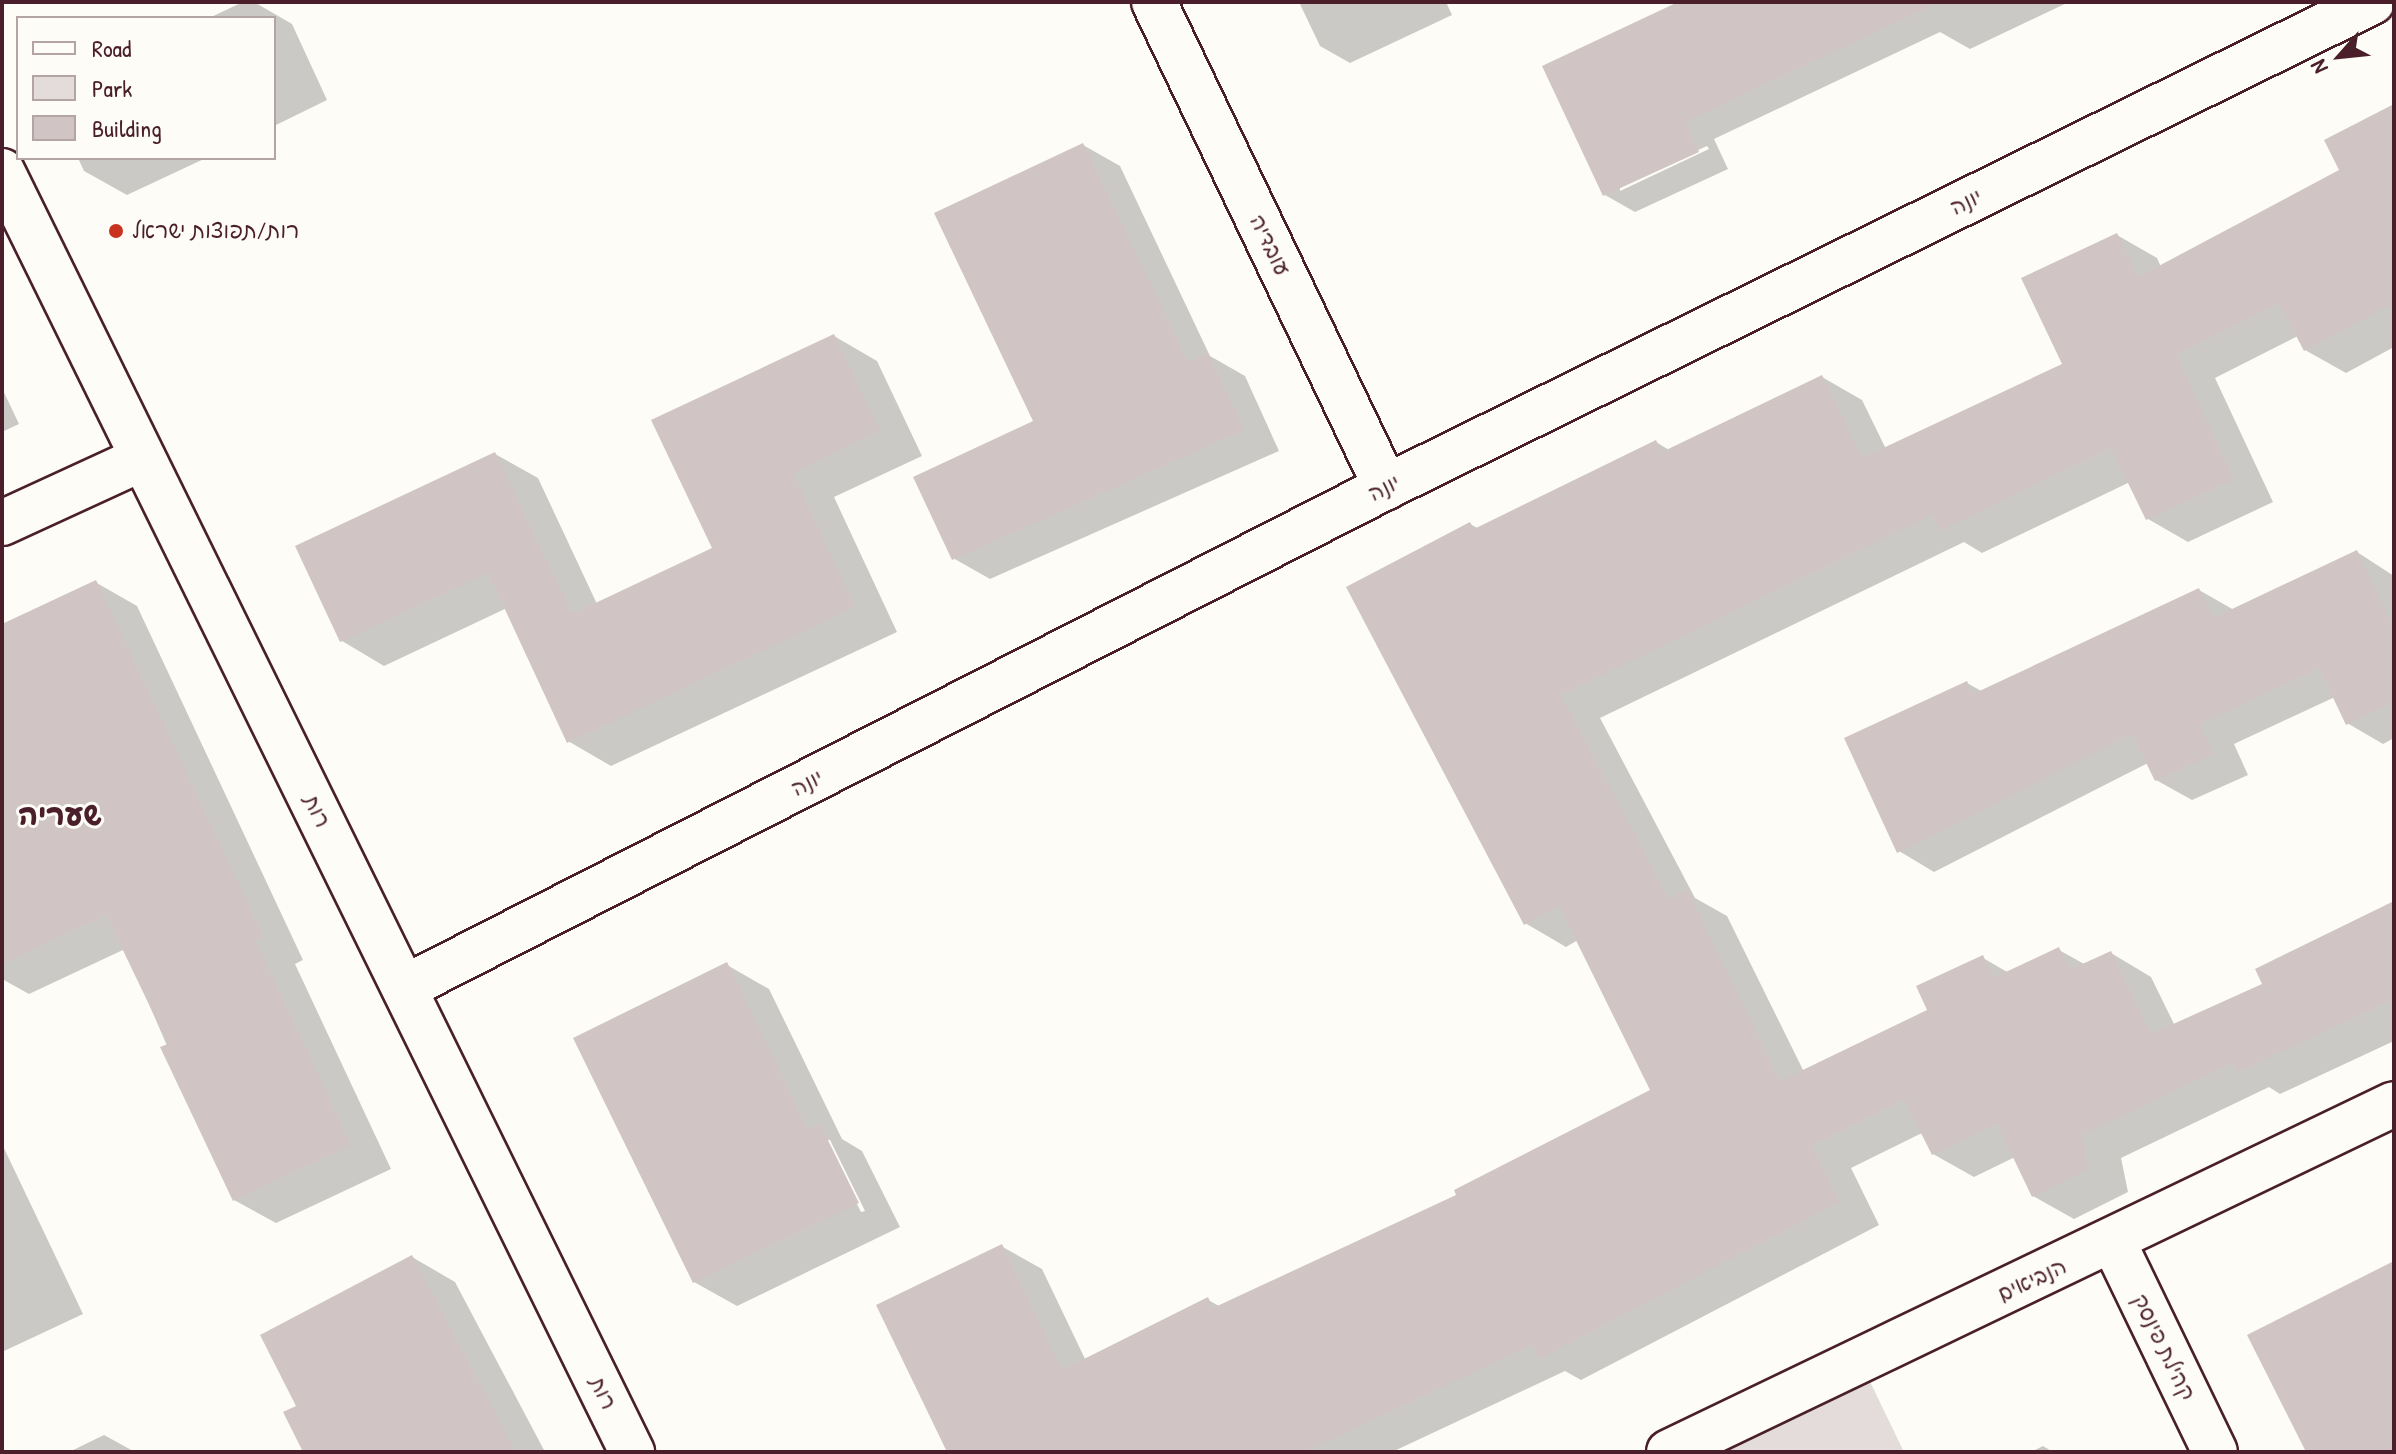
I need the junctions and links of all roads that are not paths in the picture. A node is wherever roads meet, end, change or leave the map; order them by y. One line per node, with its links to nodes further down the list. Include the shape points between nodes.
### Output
1 (1154, 2): 5 (street, עובדיה)
2 (2372, 2): 5 (street, יונה)
3 (2, 171): 4 (street, רות)
4 (143, 458): 6 (street); 7 (street, רות)
5 (1386, 487): 7 (street, יונה)
6 (2, 523)
7 (404, 988): 10 (street, רות)
8 (2394, 1104): 9 (street, הנביאים)
9 (2113, 1241): 11 (street, הנביאים); 12 (street, קהילת פינסק)
10 (632, 1452)
11 (1669, 1452)
12 (2215, 1452)

